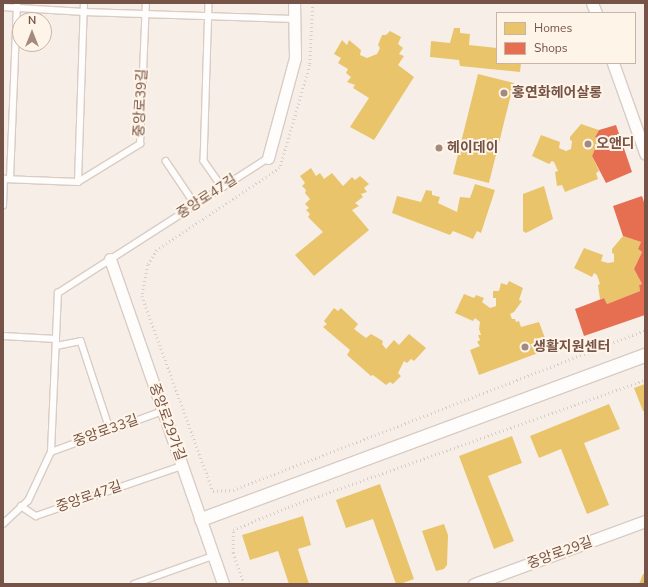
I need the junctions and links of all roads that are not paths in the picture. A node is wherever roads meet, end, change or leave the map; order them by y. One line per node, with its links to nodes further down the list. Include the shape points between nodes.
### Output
1 (84, 3): 7 (lane)
2 (146, 3): 8 (lane, 중앙로39길)
3 (209, 3): 9 (lane)
4 (294, 3): 10 (street, 중앙로47길)
5 (17, 5): 6 (lane); 7 (lane); 15 (lane)
6 (3, 7)
7 (84, 12): 8 (lane); 16 (lane)
8 (146, 14): 9 (lane); 16 (lane, 중앙로39길, via 140,144)
9 (208, 16): 10 (lane); 17 (lane, via 204,160)
10 (294, 19): 13 (street, 중앙로47길, via 295,58)
11 (613, 64): 12 (street)
12 (645, 153)
13 (268, 158): 17 (lane, 중앙로47길)
14 (166, 161): 18 (lane)
15 (6, 179): 16 (lane); 19 (lane)
16 (78, 182)
17 (222, 187): 18 (lane, 중앙로47길)
18 (196, 204): 20 (lane, 중앙로47길)
19 (3, 206)
20 (110, 259): 22 (lane, 중앙로47길, via 58,293); 25 (street, 중앙로29가길)
21 (3, 336): 22 (lane)
22 (56, 339): 23 (lane, 중앙로47길)
23 (56, 346): 26 (lane, via 81,341); 27 (lane, 중앙로47길)
24 (645, 355): 30 (street)
25 (163, 412): 26 (lane, 중앙로33길); 28 (street, 중앙로29가길)
26 (110, 429): 27 (lane, 중앙로33길)
27 (51, 452): 29 (lane, 중앙로47길, via 28,501)
28 (182, 466): 29 (lane, 중앙로47길, via 36,516); 30 (street, 중앙로29가길)
29 (22, 506): 32 (lane, 중앙로47길)
30 (201, 519): 33 (street, 중앙로29가길)
31 (645, 521): 36 (street, 중앙로29길)
32 (3, 524)
33 (213, 556): 34 (lane); 35 (street, 중앙로29가길)
34 (134, 584)
35 (223, 584)
36 (474, 584)

